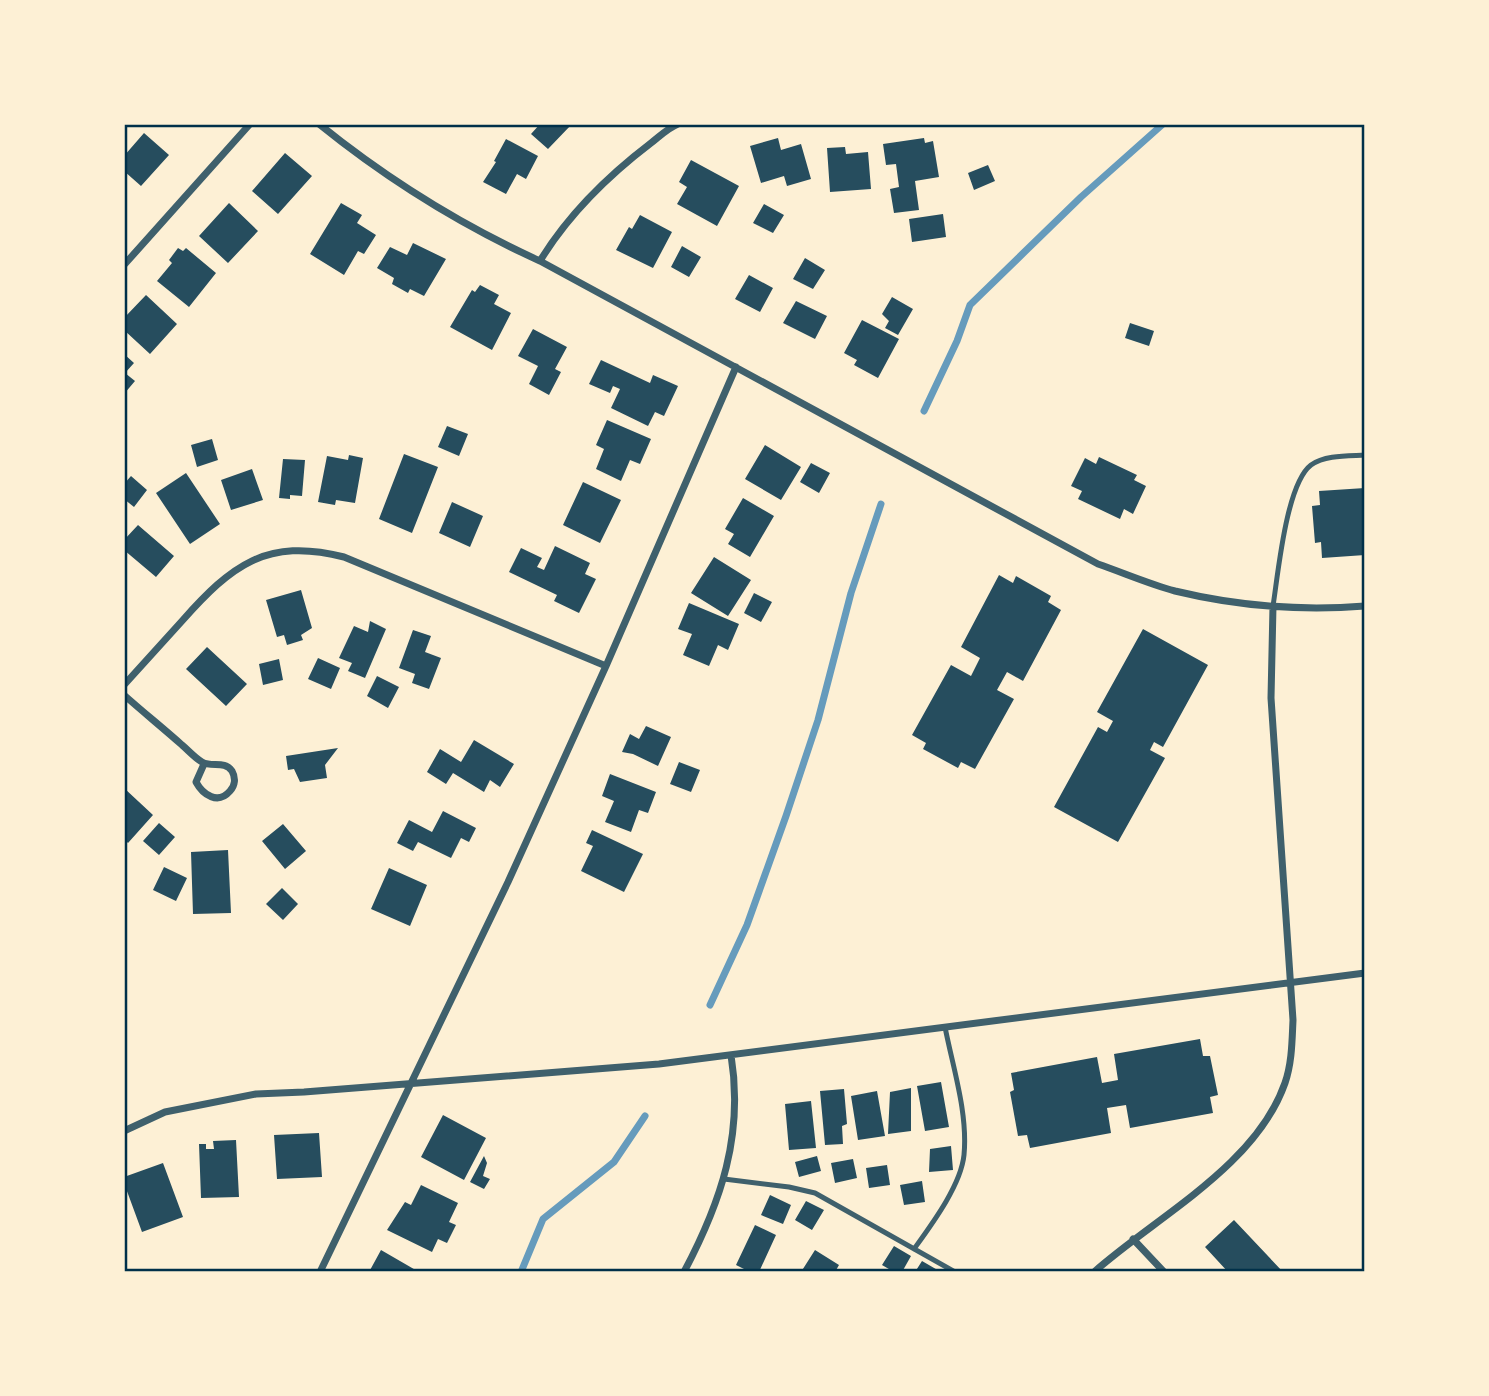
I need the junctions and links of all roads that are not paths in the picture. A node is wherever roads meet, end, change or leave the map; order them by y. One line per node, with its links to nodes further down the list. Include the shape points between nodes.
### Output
1 (250, 124): 5 (street)
2 (319, 124): 4 (street, via 368,164)
3 (678, 124): 4 (street, via 629,159 576,213)
4 (541, 261): 6 (street)
5 (124, 265)
6 (736, 367): 9 (street, via 1098,564 1174,590); 10 (street)
7 (1365, 455): 9 (lane, via 1326,459 1310,466 1294,493 1287,519)
8 (1365, 606): 9 (street)
9 (1273, 607): 15 (street, via 1271,698)
10 (607, 666): 11 (street, via 344,557 304,550 264,557 229,573); 18 (street)
11 (124, 685)
12 (124, 695): 13 (street)
13 (204, 764): 13 (street, via 196,782 202,792 219,798 228,794 234,786 231,769)
14 (1365, 973): 15 (street)
15 (1290, 983): 16 (street); 21 (street, via 1292,1055 1286,1081 1264,1124 1211,1179)
16 (945, 1027): 17 (street); 22 (lane, via 964,1122 964,1157 937,1217)
17 (731, 1055): 18 (street); 20 (street, via 736,1106)
18 (409, 1084): 19 (street, via 256,1094 165,1112); 23 (street)
19 (124, 1131)
20 (724, 1180): 22 (lane, via 815,1193); 24 (street)
21 (1133, 1239): 26 (street); 27 (street)
22 (914, 1249): 25 (lane)
23 (320, 1272)
24 (684, 1272)
25 (956, 1272)
26 (1094, 1272)
27 (1164, 1272)

